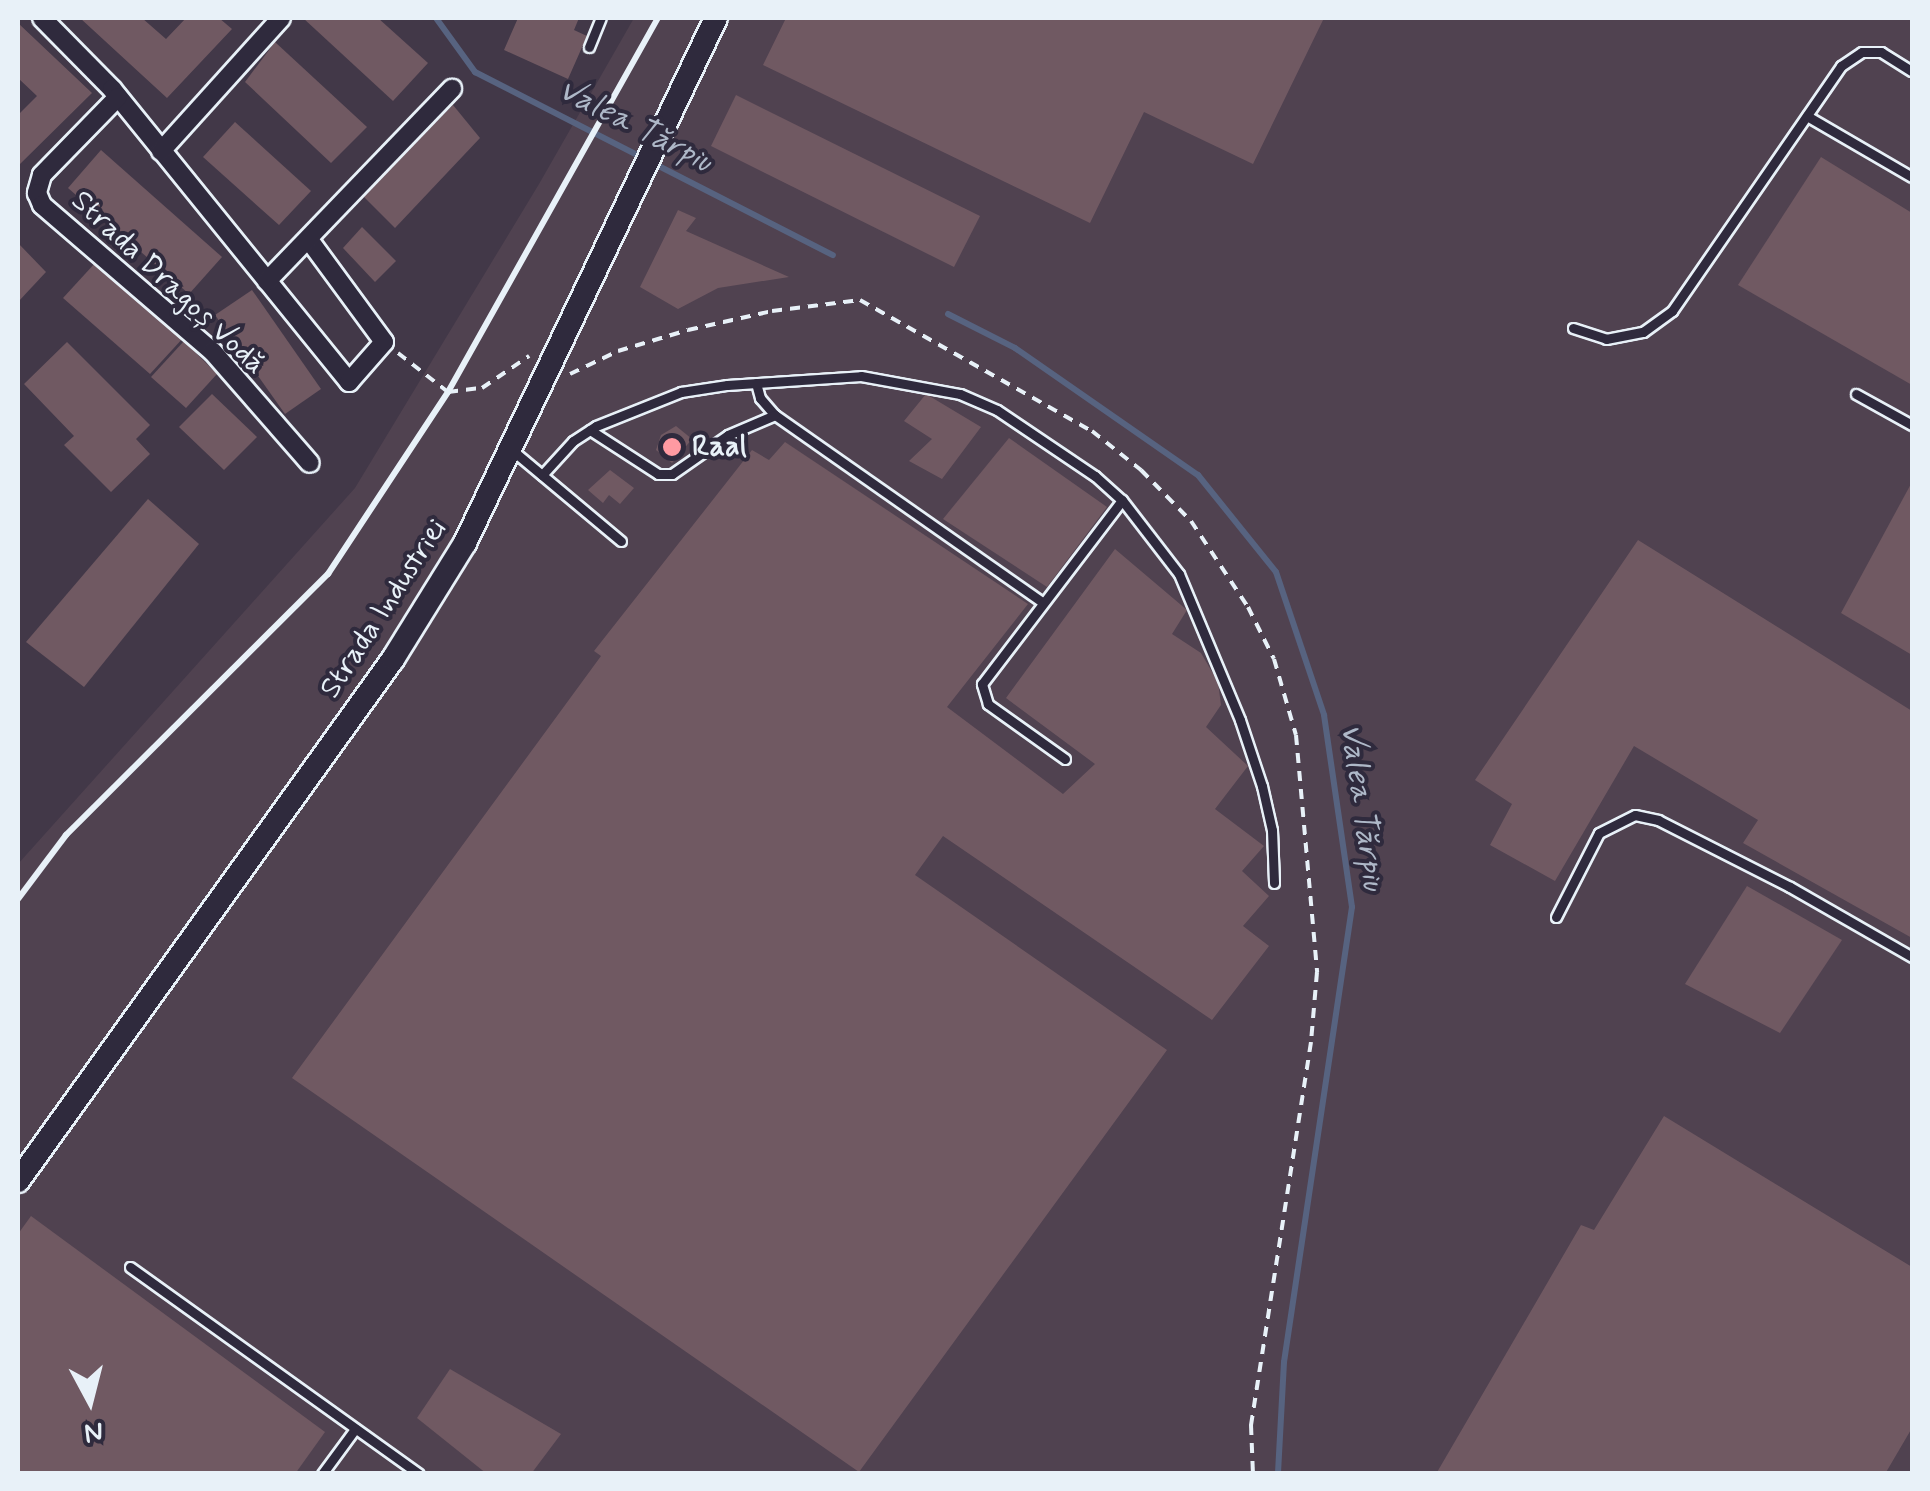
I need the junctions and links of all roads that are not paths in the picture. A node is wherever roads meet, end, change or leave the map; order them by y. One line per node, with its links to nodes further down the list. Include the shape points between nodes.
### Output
1 (42, 18): 8 (street, Strada Dragoș Vodă)
2 (281, 18): 10 (street)
3 (601, 18): 5 (lane)
4 (716, 18): 20 (street, Strada Industriei)
5 (589, 47)
6 (1912, 70): 9 (lane, via 1882,52 1862,52 1841,66)
7 (452, 89): 12 (street)
8 (118, 97): 10 (street, Strada Dragoș Vodă); 21 (street, Strada Dragoș Vodă, via 42,175 42,205 212,352)
9 (1807, 116): 11 (lane); 14 (lane, via 1672,311 1643,332 1624,336)
10 (162, 151): 13 (street, Strada Dragoș Vodă)
11 (1912, 177)
12 (309, 240): 13 (street); 13 (street, Strada Dragoș Vodă, via 384,342 349,382)
13 (267, 281)
14 (1573, 328)
15 (756, 383): 17 (lane); 19 (lane, via 681,392); 23 (lane, via 861,376 960,394 1050,444)
16 (1856, 394): 18 (lane)
17 (775, 415): 19 (lane, via 728,435 672,474 658,474); 25 (lane)
18 (1912, 425)
19 (590, 430): 22 (lane)
20 (510, 449): 22 (lane); 30 (street, Strada Industriei, via 465,543 393,659)
21 (310, 462)
22 (542, 475): 24 (lane)
23 (1122, 500): 25 (lane); 27 (lane, via 1179,574 1240,720 1272,830)
24 (621, 542)
25 (1044, 603): 26 (lane, via 982,684 982,695)
26 (1065, 759)
27 (1274, 883)
28 (1556, 917): 29 (lane, via 1599,833 1635,815 1658,820 1774,879)
29 (1912, 958)
30 (18, 1181)
31 (130, 1267): 32 (lane)
32 (354, 1430): 33 (lane); 34 (lane)
33 (322, 1474)
34 (419, 1474)

